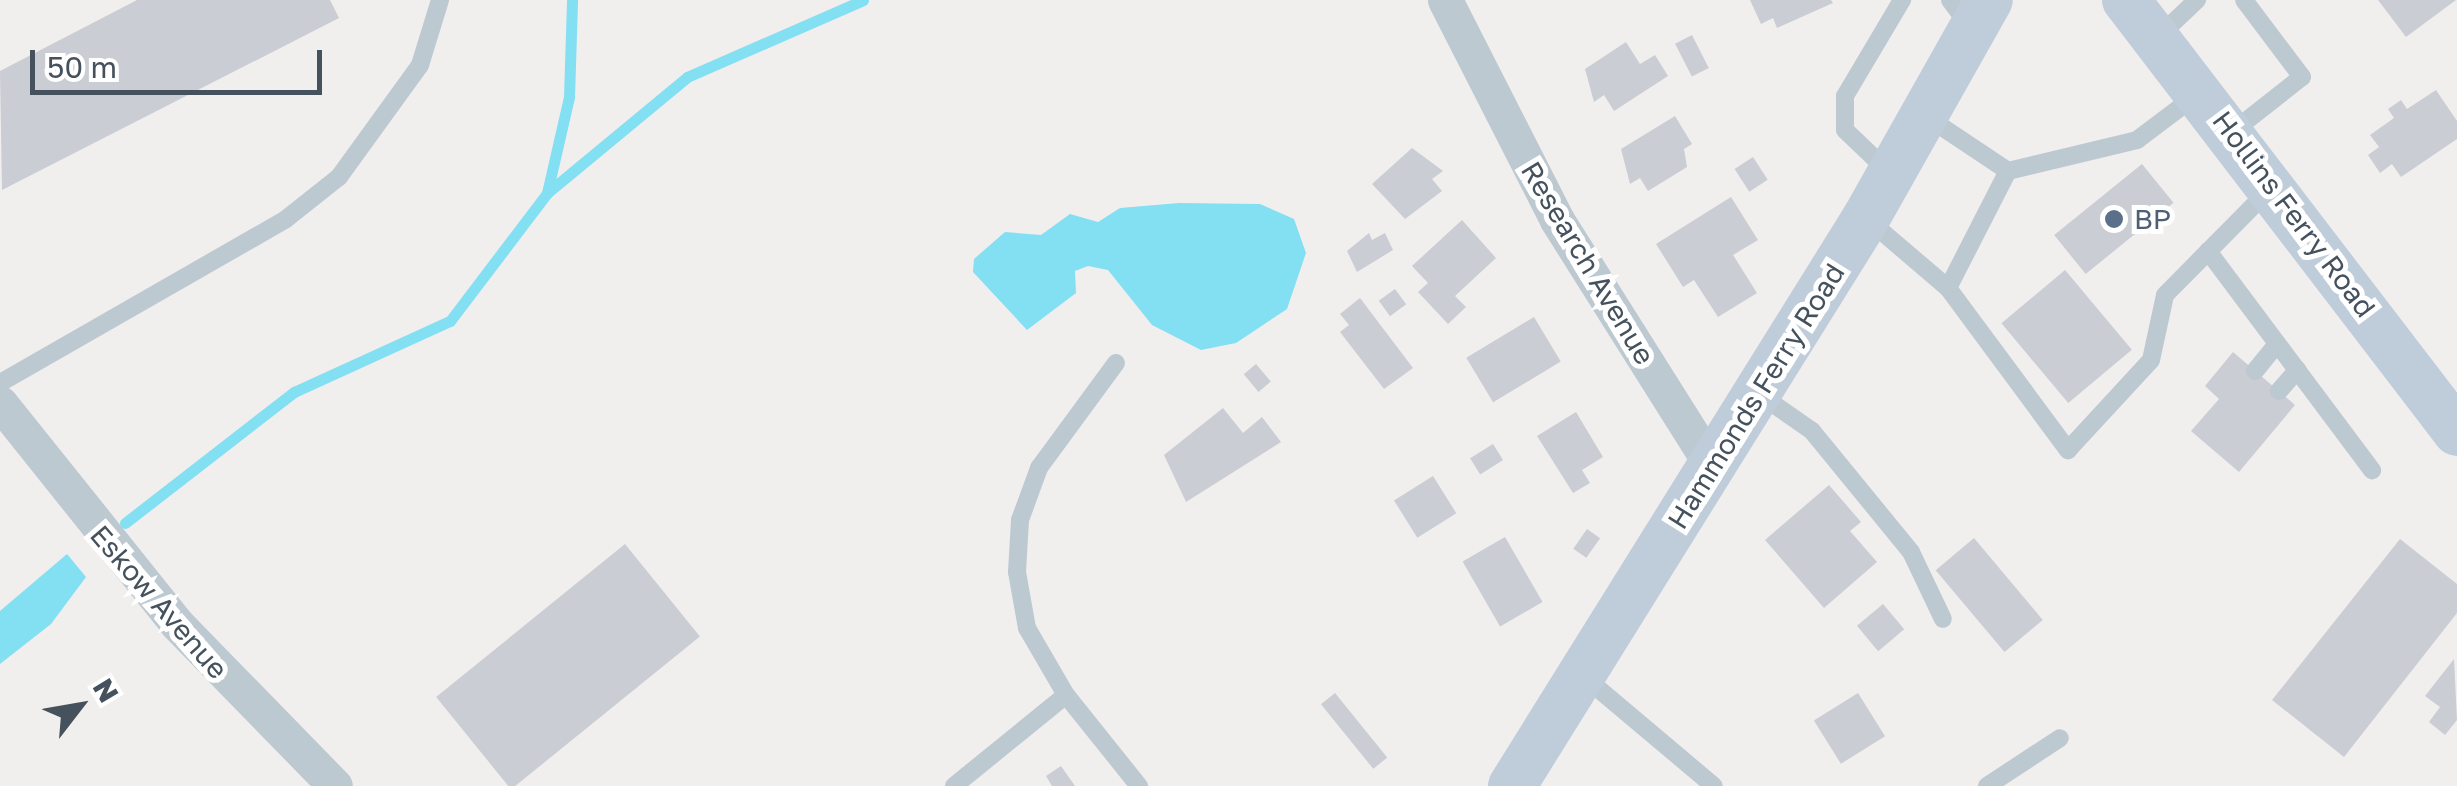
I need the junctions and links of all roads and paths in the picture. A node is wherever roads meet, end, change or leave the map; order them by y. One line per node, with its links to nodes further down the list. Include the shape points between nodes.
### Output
1 (440, 0): 22 (lane, via 420,66 339,177 286,218)
2 (1445, 0): 27 (street, Research Avenue, via 1557,220)
3 (1902, 0): 13 (lane, via 1845,96 1845,130)
4 (2126, 0): 8 (street, Hollins Ferry Road)
5 (2197, 0): 8 (lane)
6 (2244, 0): 11 (lane, via 2302,77)
7 (1971, 10): 10 (street, Hammonds Ferry Road)
8 (2156, 38): 9 (street, Hollins Ferry Road)
9 (2201, 92): 11 (street, Hollins Ferry Road); 12 (lane, via 2137,140)
10 (1924, 115): 12 (lane); 13 (street, Hammonds Ferry Road)
11 (2232, 132): 14 (street, Hollins Ferry Road)
12 (2008, 170): 17 (lane)
13 (1891, 173): 15 (street, Hammonds Ferry Road)
14 (2274, 185): 16 (lane); 26 (street, Hollins Ferry Road)
15 (1866, 218): 17 (lane); 24 (street, Hammonds Ferry Road)
16 (2208, 251): 17 (lane, via 2164,295 2150,360 2068,450); 18 (lane)
17 (1948, 288)
18 (2277, 344): 20 (lane); 21 (lane)
19 (1116, 363): 31 (lane, via 1039,468 1020,520 1017,572 1027,628)
20 (2297, 370): 23 (lane); 28 (lane)
21 (2255, 371)
22 (0, 383)
23 (2279, 392)
24 (1759, 393): 27 (street, Hammonds Ferry Road); 29 (lane, via 1812,431 1862,491 1911,552)
25 (0, 403): 33 (street, Eskow Avenue, via 176,624)
26 (2457, 432)
27 (1714, 468): 30 (street, Hammonds Ferry Road)
28 (2372, 470)
29 (1943, 619)
30 (1582, 674): 36 (street, Hammonds Ferry Road); 37 (lane)
31 (1066, 695): 34 (lane); 35 (lane)
32 (2060, 738): 38 (lane)
33 (335, 786)
34 (954, 786)
35 (1139, 786)
36 (1512, 786)
37 (1714, 786)
38 (1987, 786)

